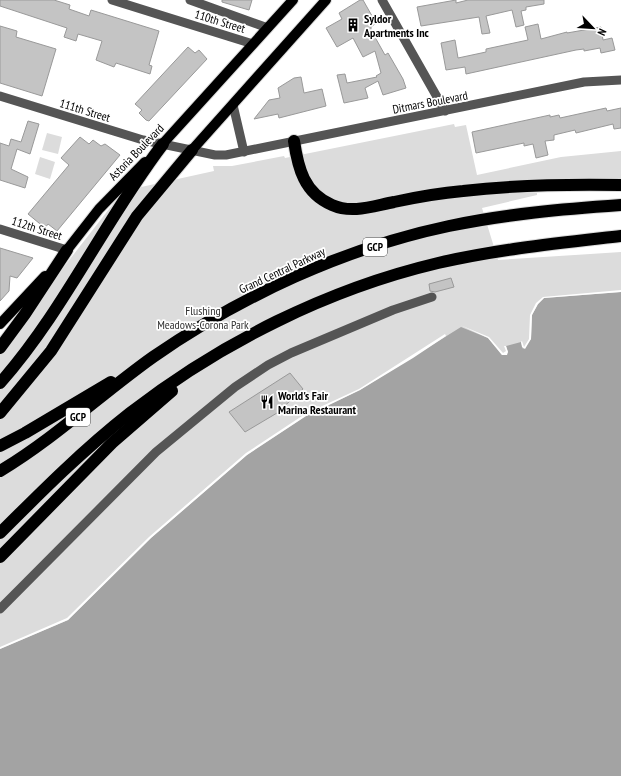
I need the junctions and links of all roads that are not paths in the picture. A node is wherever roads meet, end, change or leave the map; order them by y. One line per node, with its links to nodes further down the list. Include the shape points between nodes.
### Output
1 (112, 0): 8 (street, 110th Street)
2 (190, 0): 6 (street)
3 (293, 0): 7 (main road, Astoria Boulevard)
4 (326, 0): 11 (main road)
5 (382, 0): 12 (street)
6 (209, 3): 7 (street)
7 (268, 28): 8 (main road, Astoria Boulevard)
8 (253, 44): 14 (main road, Astoria Boulevard)
9 (621, 80): 12 (street, Ditmars Boulevard, via 584,82)
10 (0, 96): 14 (street, 111th Street)
11 (232, 105): 15 (main road); 16 (street)
12 (445, 111): 13 (street, Ditmars Boulevard)
13 (294, 141): 16 (street, Ditmars Boulevard); 17 (highway, via 299,170 307,185 325,201 341,208 356,209 439,194 496,188 572,184)
14 (163, 144): 15 (street, Ditmars Boulevard); 21 (main road, Astoria Boulevard, via 110,198); 27 (highway, via 43,326)
15 (192, 150): 16 (street, Ditmars Boulevard, via 221,156); 28 (highway, via 137,216 51,351)
16 (244, 152)
17 (621, 185)
18 (621, 205): 26 (highway, Grand Central Parkway / GCP, via 483,220 431,230 364,250 309,271 248,300)
19 (0, 229): 21 (street, 112th Street)
20 (621, 236): 23 (highway, GCP, via 506,250 438,263 343,293)
21 (67, 250): 24 (main road, Astoria Boulevard); 25 (highway)
22 (432, 297): 33 (street, via 393,310 291,353 235,387 156,452)
23 (290, 317): 31 (highway, GCP, via 216,355 144,402 90,447); 32 (highway, GCP, via 218,358 158,403 103,452)
24 (0, 324)
25 (0, 348)
26 (152, 358): 29 (highway); 30 (highway, Grand Central Parkway / GCP, via 75,419)
27 (0, 383)
28 (1, 412)
29 (0, 446)
30 (0, 471)
31 (0, 533)
32 (0, 558)
33 (0, 609)

